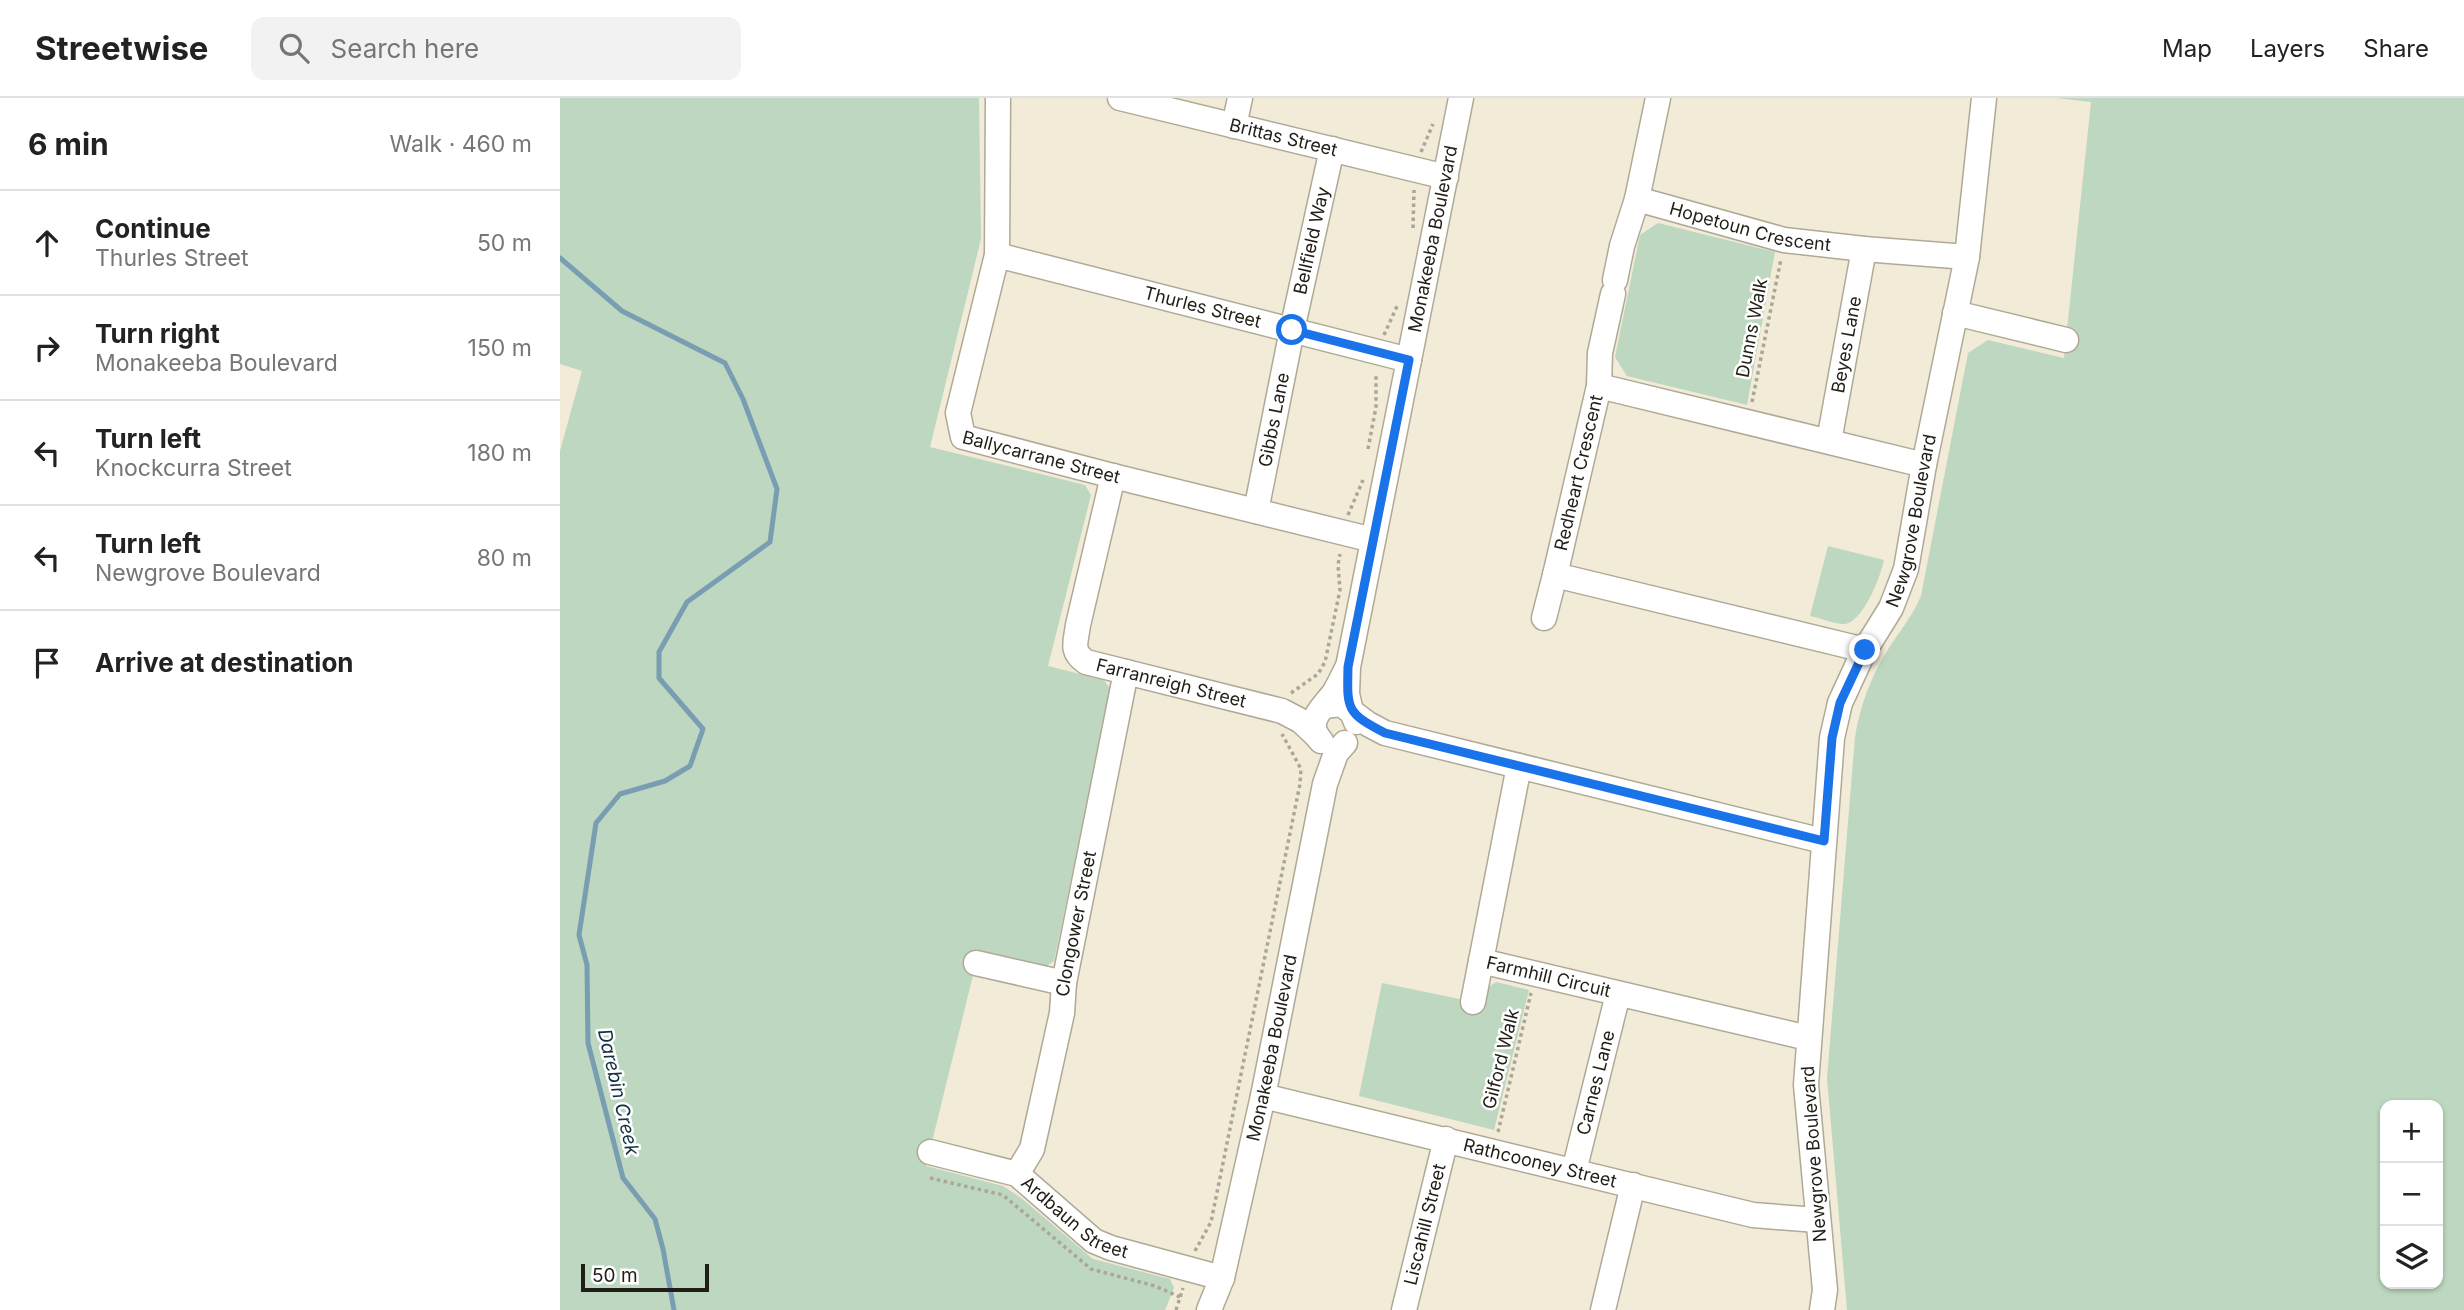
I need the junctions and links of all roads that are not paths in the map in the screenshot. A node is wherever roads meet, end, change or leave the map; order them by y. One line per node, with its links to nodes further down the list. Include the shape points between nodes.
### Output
1 (998, 98): 12 (street, Ballycarrane Street)
2 (1120, 98): 7 (street, Brittas Street)
3 (1240, 98): 7 (street)
4 (1461, 98): 9 (street, Monakeeba Boulevard)
5 (1658, 98): 10 (street)
6 (1984, 98): 13 (street, Newgrove Boulevard)
7 (1234, 126): 8 (street, Brittas Street)
8 (1332, 149): 9 (street, Brittas Street); 15 (street, Bellfield Way)
9 (1446, 177): 17 (street, Monakeeba Boulevard)
10 (1637, 199): 11 (street, Hopetoun Crescent, via 1784,240); 18 (street, via 1622,246 1600,353)
11 (1864, 249): 13 (street, Hopetoun Crescent); 19 (street, Beyes Lane)
12 (997, 255): 15 (street, Thurles Street); 21 (street, Ballycarrane Street, via 958,413 963,437)
13 (1967, 257): 14 (street, Newgrove Boulevard)
14 (1955, 313): 16 (street); 20 (street, Newgrove Boulevard)
15 (1292, 330): 17 (street, Thurles Street); 22 (street, Gibbs Lane)
16 (2066, 341)
17 (1409, 360): 23 (street, Monakeeba Boulevard)
18 (1599, 386): 19 (street, Redheart Crescent); 24 (street, Redheart Crescent)
19 (1829, 442): 20 (street, Redheart Crescent)
20 (1924, 465): 26 (street, Newgrove Boulevard, via 1906,569 1891,608)
21 (1113, 476): 22 (street, Ballycarrane Street); 28 (street, Farranreigh Street, via 1075,648 1086,662)
22 (1256, 511): 23 (street, Ballycarrane Street)
23 (1373, 540): 27 (street, Monakeeba Boulevard)
24 (1555, 575): 25 (street); 26 (street, Redheart Crescent)
25 (1544, 618)
26 (1865, 650): 37 (street, Newgrove Boulevard, via 1840,703 1832,738)
27 (1348, 667): 29 (street, Monakeeba Boulevard); 31 (street, Monakeeba Boulevard)
28 (1126, 672): 30 (street, Farranreigh Street); 40 (street, Clongower Street)
29 (1323, 706): 30 (street, Farranreigh Street); 31 (street, via 1342,704); 33 (street, via 1313,723)
30 (1282, 711): 33 (street, Farranreigh Street)
31 (1352, 711): 32 (street); 34 (street, via 1356,728)
32 (1385, 733): 34 (street); 35 (street)
33 (1317, 737): 34 (street, via 1334,746); 36 (street, Monakeeba Boulevard)
34 (1346, 742): 36 (street, Monakeeba Boulevard, via 1336,753)
35 (1519, 766): 37 (street); 38 (street, Farmhill Circuit)
36 (1325, 784): 44 (street, Monakeeba Boulevard)
37 (1824, 841): 43 (street, Newgrove Boulevard)
38 (1481, 961): 41 (street, Farmhill Circuit); 42 (street)
39 (976, 963): 40 (street)
40 (1064, 983): 48 (street, Clongower Street, via 1062,1013 1032,1149)
41 (1618, 993): 43 (street, Farmhill Circuit); 47 (street, Carnes Lane)
42 (1473, 1002)
43 (1808, 1038): 50 (street, Newgrove Boulevard, via 1806,1085)
44 (1263, 1096): 45 (street, Rathcooney Street); 51 (street, Monakeeba Boulevard)
45 (1446, 1139): 47 (street, Rathcooney Street); 53 (street, Liscahill Street)
46 (930, 1152): 48 (street, Ardbaun Street)
47 (1574, 1171): 49 (street, Rathcooney Street)
48 (1017, 1174): 51 (street, Ardbaun Street, via 1094,1241)
49 (1633, 1185): 50 (street, Rathcooney Street, via 1753,1215); 54 (street)
50 (1817, 1220): 55 (street, Newgrove Boulevard, via 1825,1290)
51 (1222, 1278): 52 (street, Monakeeba Boulevard)
52 (1209, 1310)
53 (1404, 1310)
54 (1603, 1310)
55 (1822, 1310)

